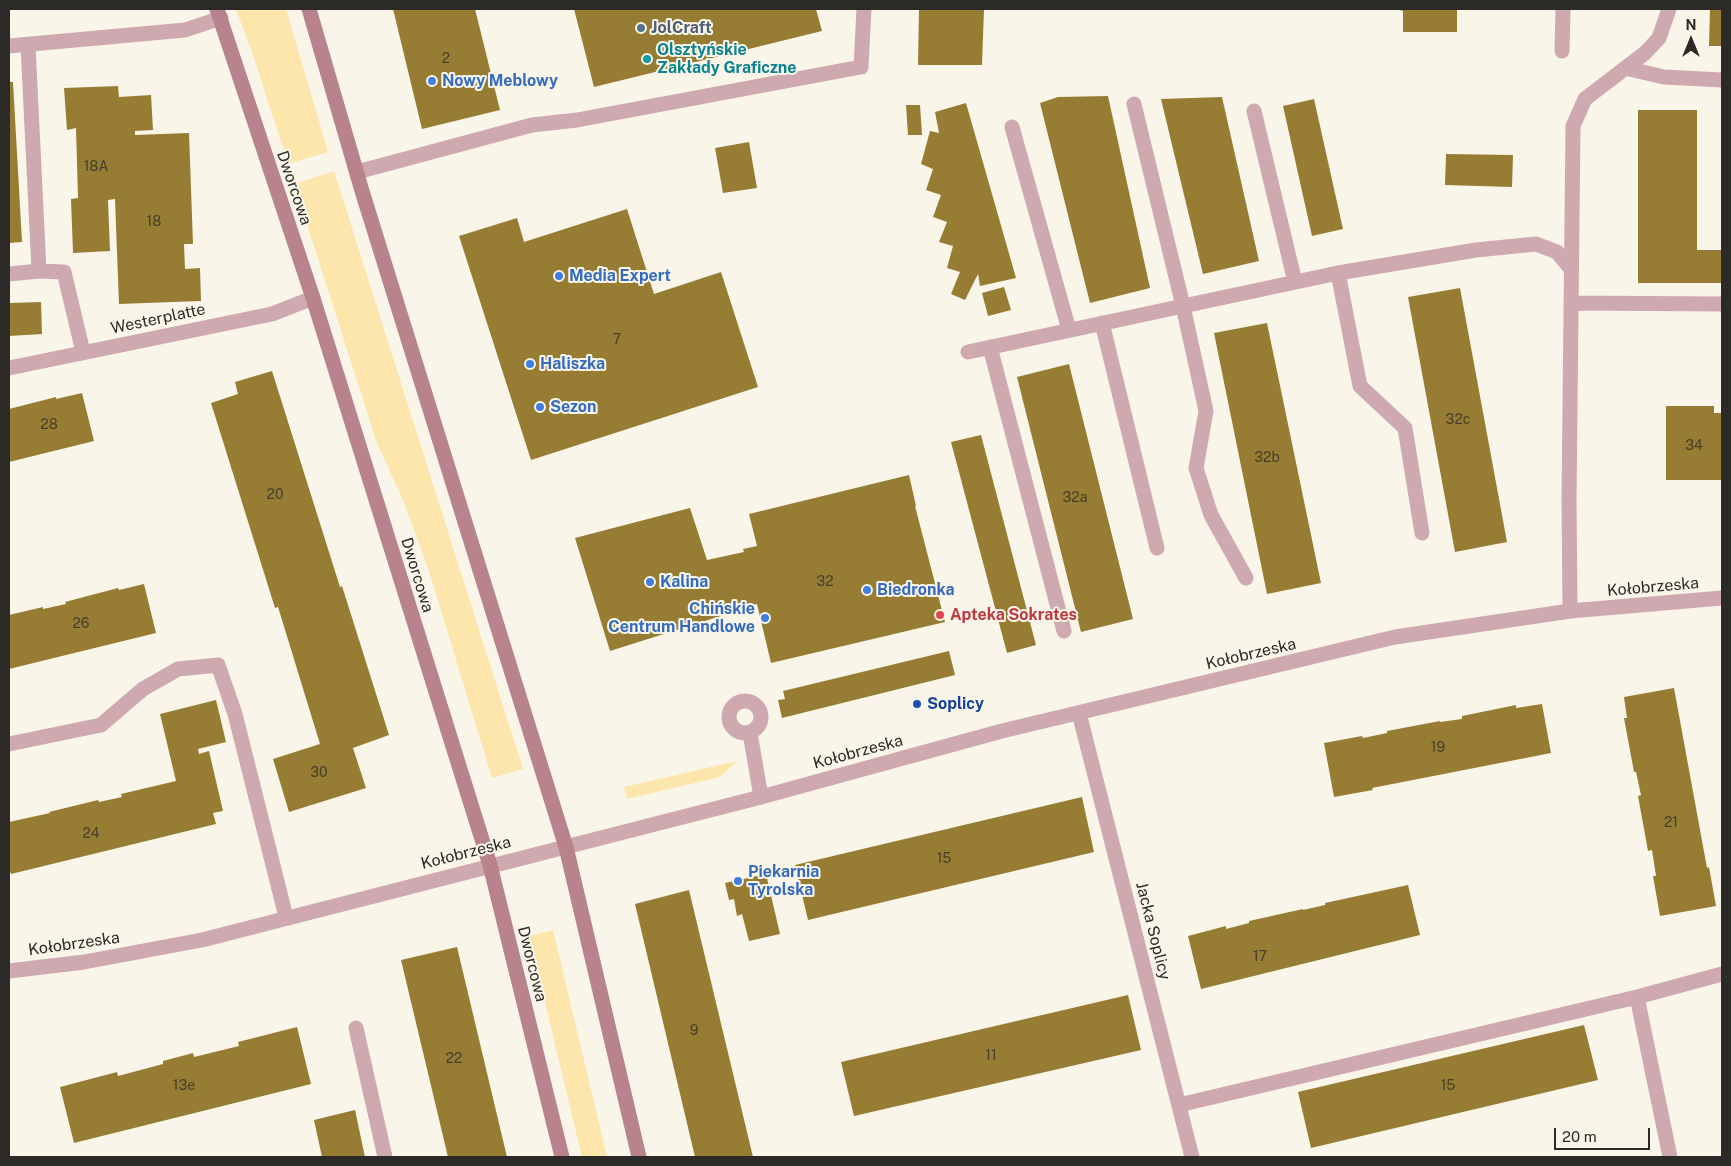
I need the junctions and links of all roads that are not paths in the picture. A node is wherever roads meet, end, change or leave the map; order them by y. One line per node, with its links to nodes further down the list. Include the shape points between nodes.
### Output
1 (309, 9): 14 (street)
2 (864, 9): 14 (street, via 862,67 577,120 532,125)
3 (1563, 9): 8 (street)
4 (1669, 9): 9 (street, via 1659,38)
5 (219, 14): 6 (street, via 185,30); 20 (street, Dworcowa)
6 (28, 45): 7 (street); 16 (street)
7 (9, 46)
8 (1562, 51)
9 (1625, 68): 10 (street, via 1664,77); 15 (street, via 1585,100 1573,126)
10 (1722, 80)
11 (1134, 104): 23 (street)
12 (1254, 111): 19 (street)
13 (1012, 127): 25 (street)
14 (357, 172): 40 (street)
15 (1571, 269): 17 (street, via 1556,252 1536,244 1476,250); 21 (street)
16 (39, 271): 18 (street); 27 (street, via 64,272)
17 (1338, 273): 19 (street); 30 (street, via 1360,386 1405,428)
18 (9, 274)
19 (1295, 282): 23 (street)
20 (312, 298): 27 (street, Westerplatte, via 272,314); 41 (street, Dworcowa)
21 (1570, 303): 22 (street); 34 (street)
22 (1722, 304)
23 (1183, 306): 24 (street); 32 (street, via 1206,411 1196,468 1211,515)
24 (1102, 323): 25 (street); 31 (street)
25 (1069, 330): 26 (street)
26 (990, 347): 28 (street); 35 (street)
27 (83, 352): 29 (street, Westerplatte)
28 (968, 352)
29 (9, 368)
30 (1422, 532)
31 (1157, 548)
32 (1246, 578)
33 (1722, 598): 34 (street, Kołobrzeska)
34 (1570, 611): 36 (street, Kołobrzeska, via 1395,637)
35 (1064, 631)
36 (1080, 713): 39 (street, Kołobrzeska, via 1002,730); 47 (street, Jacka Soplicy)
37 (750, 733): 39 (street)
38 (9, 744): 42 (street, via 100,725 144,689 178,669 218,665 235,714)
39 (761, 796): 40 (street, Kołobrzeska)
40 (566, 847): 41 (street, Kołobrzeska); 50 (street)
41 (490, 865): 42 (street, Kołobrzeska); 49 (street, Dworcowa)
42 (286, 917): 43 (street, Kołobrzeska, via 202,940 84,962)
43 (9, 971)
44 (1722, 974): 45 (street)
45 (1637, 997): 47 (street); 52 (street)
46 (356, 1028): 48 (street)
47 (1179, 1104): 51 (street, Jacka Soplicy)
48 (385, 1157)
49 (562, 1157)
50 (639, 1157)
51 (1192, 1157)
52 (1670, 1157)

